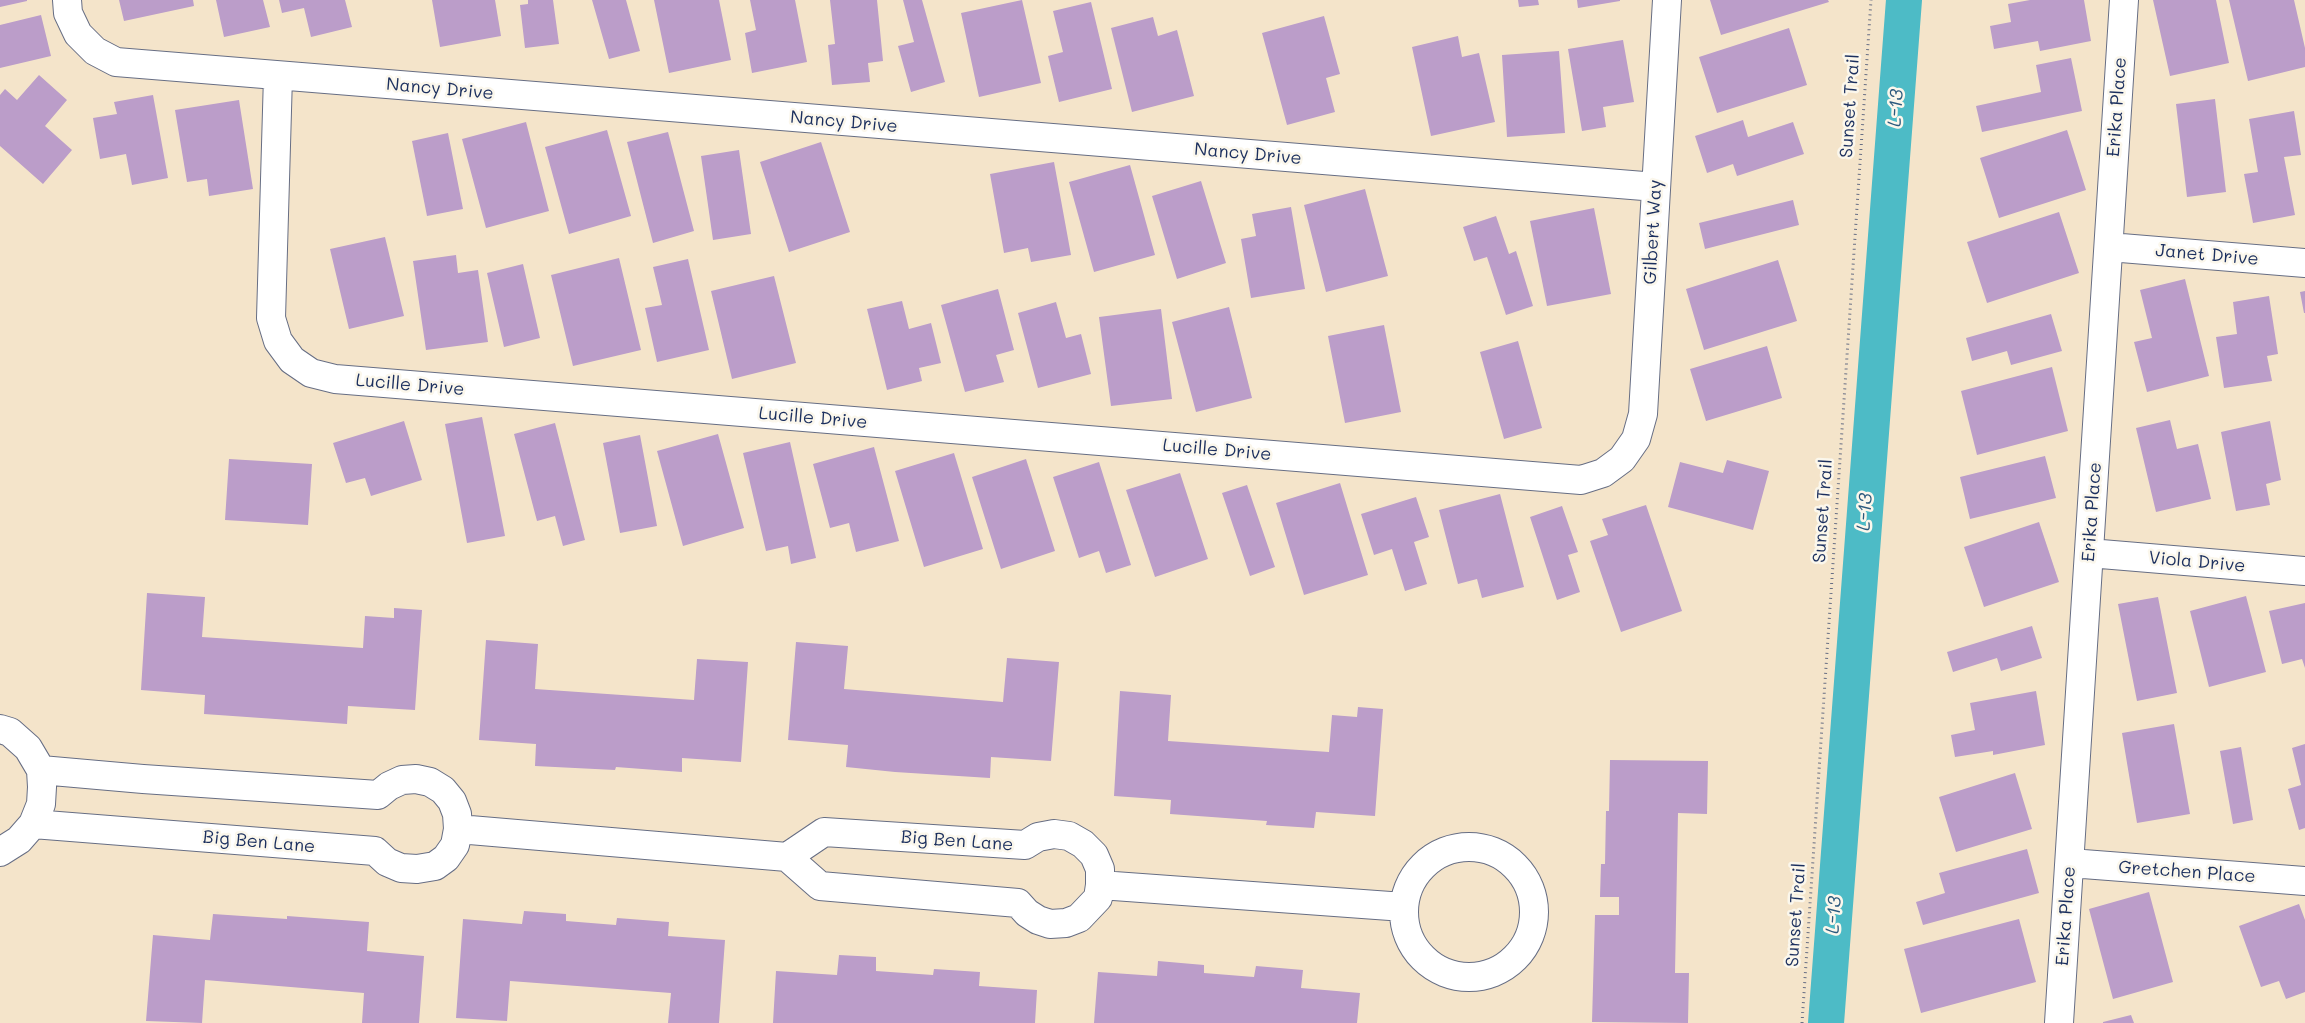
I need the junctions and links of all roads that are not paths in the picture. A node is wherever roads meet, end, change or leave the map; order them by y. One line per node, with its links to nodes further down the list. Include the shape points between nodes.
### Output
1 (67, 0): 4 (street, Nancy Drive, via 68,13 78,34 95,51 116,62)
2 (1667, 0): 5 (street, Gilbert Way)
3 (2124, 0): 6 (street, Erika Place)
4 (278, 76): 5 (street, Nancy Drive); 8 (street, Lucille Drive, via 271,318 278,340 292,360 311,373 335,379 1581,480 1604,473)
5 (1656, 187): 8 (street, Gilbert Way, via 1642,414 1636,439)
6 (2109, 247): 7 (street, Janet Drive); 9 (street, Erika Place)
7 (2305, 263)
8 (1622, 459)
9 (2089, 553): 10 (street, Viola Drive); 17 (street, Erika Place)
10 (2305, 571)
11 (0, 729): 12 (street, via 10,732 28,748)
12 (41, 770): 13 (street, via 41,804); 14 (street, Big Ben Lane, via 378,795 402,780 416,779 430,782 452,801)
13 (33, 824): 14 (street, Big Ben Lane, via 375,851 387,862 401,868 417,869 435,866 446,858 455,845); 15 (street, via 19,840)
14 (458, 829): 16 (street)
15 (0, 852)
16 (787, 857): 19 (street, via 820,886 1018,903 1026,913 1050,924 1079,918 1098,898); 19 (street, Big Ben Lane, via 824,832 1025,845 1038,837 1054,834 1069,836 1094,855 1100,869)
17 (2070, 863): 18 (street, Gretchen Place); 21 (street, Erika Place)
18 (2305, 881)
19 (1100, 885): 20 (street)
20 (1404, 907): 20 (street, via 1406,928 1414,947 1428,963 1446,974 1466,978 1488,975 1506,966 1521,952 1531,933 1535,912 1531,890 1510,861 1483,848 1461,846 1440,853 1422,867 1409,885)
21 (2059, 1023)

